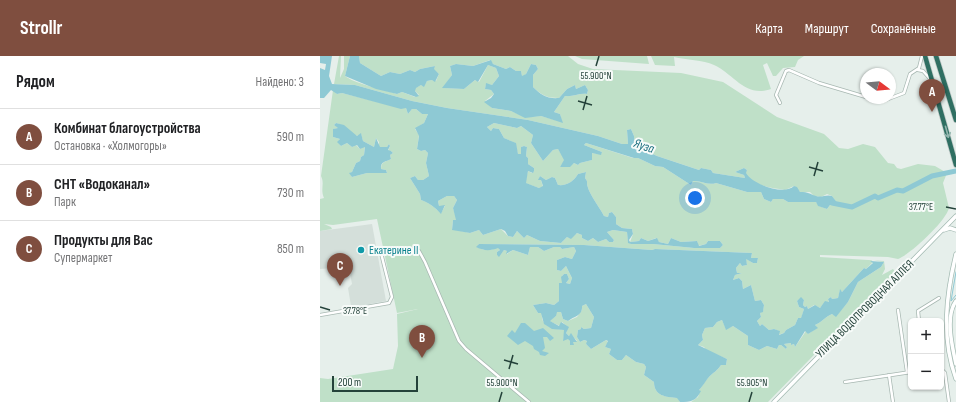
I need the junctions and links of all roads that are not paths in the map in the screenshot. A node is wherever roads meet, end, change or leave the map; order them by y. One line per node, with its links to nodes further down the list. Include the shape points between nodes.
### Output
1 (922, 56): 4 (street)
2 (925, 56): 5 (highway)
3 (936, 56): 9 (highway)
4 (917, 70): 5 (street, via 923,71); 7 (street, via 910,74 907,89)
5 (933, 83): 10 (highway, one-way to 10)
6 (860, 95): 8 (street, via 819,83 789,70 786,71 776,96)
7 (896, 96)
8 (780, 103)
9 (956, 120)
10 (956, 164)
11 (956, 216): 12 (street, УЛИЦА ВОДОПРОВОДНАЯ АЛЛЕЯ)
12 (943, 230): 13 (street); 27 (street, УЛИЦА ВОДОПРОВОДНАЯ АЛЛЕЯ)
13 (956, 230)
14 (956, 254): 24 (street, via 948,290 946,319 949,356)
15 (939, 298): 19 (street, via 918,311)
16 (956, 301): 20 (street, via 951,319)
17 (898, 310): 21 (street)
18 (320, 315): 26 (street, via 389,303 392,297 380,249 411,249 420,252 459,341)
19 (919, 318)
20 (956, 364)
21 (907, 372): 23 (street)
22 (944, 372): 29 (street)
23 (889, 375): 25 (street); 28 (street)
24 (956, 379)
25 (845, 382)
26 (529, 402)
27 (774, 402)
28 (893, 402)
29 (949, 402)

